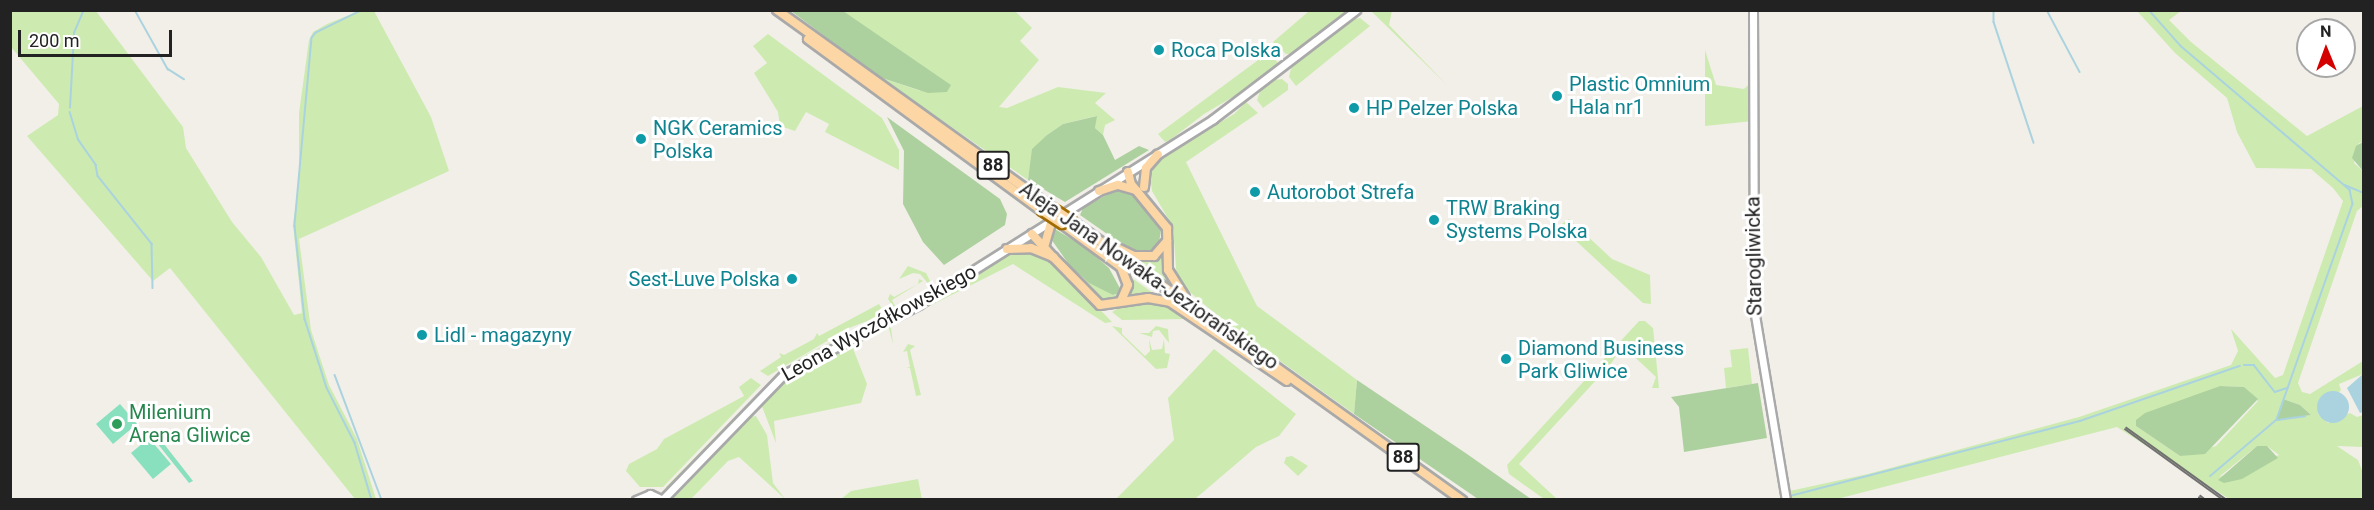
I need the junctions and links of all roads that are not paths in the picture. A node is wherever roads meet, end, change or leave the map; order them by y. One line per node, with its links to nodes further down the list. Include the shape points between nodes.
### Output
1 (776, 10): 10 (main road, Aleja Jana Nowaka-Jeziorańskiego / 88, bridge); 14 (main road, bridge, via 893,105 1121,267 1128,285)
2 (1356, 10): 4 (street, Leona Wyczółkowskiego, via 1258,88)
3 (1753, 10): 20 (street, Starogliwicka, via 1754,309)
4 (1158, 154): 5 (street, Leona Wyczółkowskiego); 6 (main road, via 1146,168)
5 (1128, 172): 6 (main road); 7 (street, Leona Wyczółkowskiego)
6 (1140, 189): 7 (main road, via 1118,185); 11 (main road, via 1167,228)
7 (1099, 191): 8 (street, Leona Wyczółkowskiego)
8 (1052, 220): 9 (street, Leona Wyczółkowskiego); 12 (main road)
9 (1032, 234): 12 (main road); 13 (street, Leona Wyczółkowskiego)
10 (1092, 236): 11 (main road, via 1144,257 1161,251); 15 (main road, Aleja Jana Nowaka-Jeziorańskiego / 88)
11 (1168, 240): 15 (main road, via 1171,279)
12 (1042, 247): 13 (main road); 14 (main road, via 1078,279 1095,302 1110,306)
13 (1007, 249): 17 (street, Leona Wyczółkowskiego, via 902,315 825,350 784,374)
14 (1121, 301): 16 (main road, via 1148,298 1170,302 1318,402)
15 (1203, 314): 16 (main road, Aleja Jana Nowaka-Jeziorańskiego / 88)
16 (1344, 415): 19 (main road, Aleja Jana Nowaka-Jeziorańskiego / 88)
17 (663, 499): 18 (street, via 650,494)
18 (636, 500)
19 (1462, 500)
20 (1786, 500)

